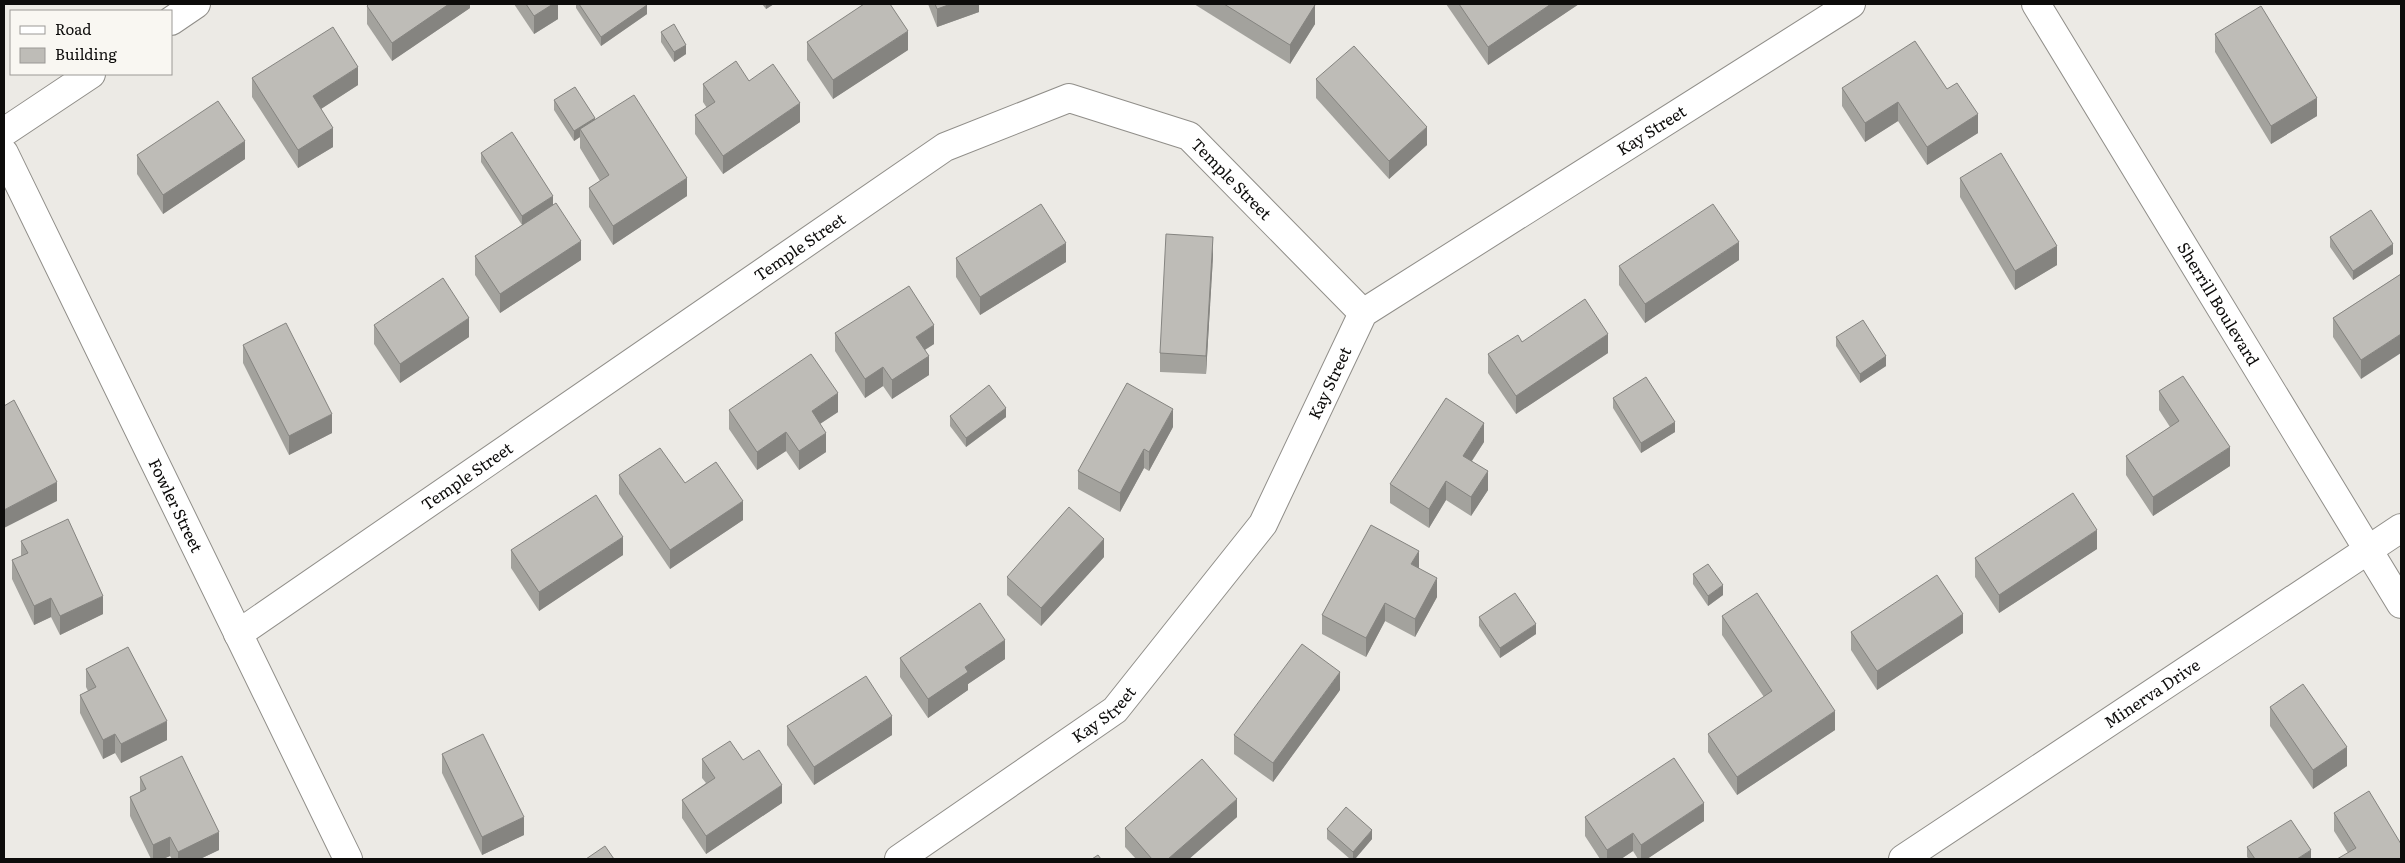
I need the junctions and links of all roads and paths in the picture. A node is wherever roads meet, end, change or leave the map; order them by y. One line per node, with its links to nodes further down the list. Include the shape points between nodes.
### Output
1 (196, 4): 4 (street)
2 (1851, 4): 8 (street, Kay Street)
3 (2036, 4): 10 (street, Sherrill Boulevard)
4 (172, 19)
5 (90, 75): 6 (street)
6 (4, 132)
7 (4, 154): 12 (street, Fowler Street)
8 (1363, 313): 12 (street, Temple Street, via 1189,136 1069,98 944,147); 14 (street, Kay Street, via 1263,524 1115,710)
9 (2401, 528): 10 (street, Minerva Drive)
10 (2367, 550): 11 (street, Sherrill Boulevard); 15 (street, Minerva Drive)
11 (2401, 604)
12 (238, 634): 13 (street, Fowler Street)
13 (348, 859)
14 (899, 859)
15 (1903, 859)

